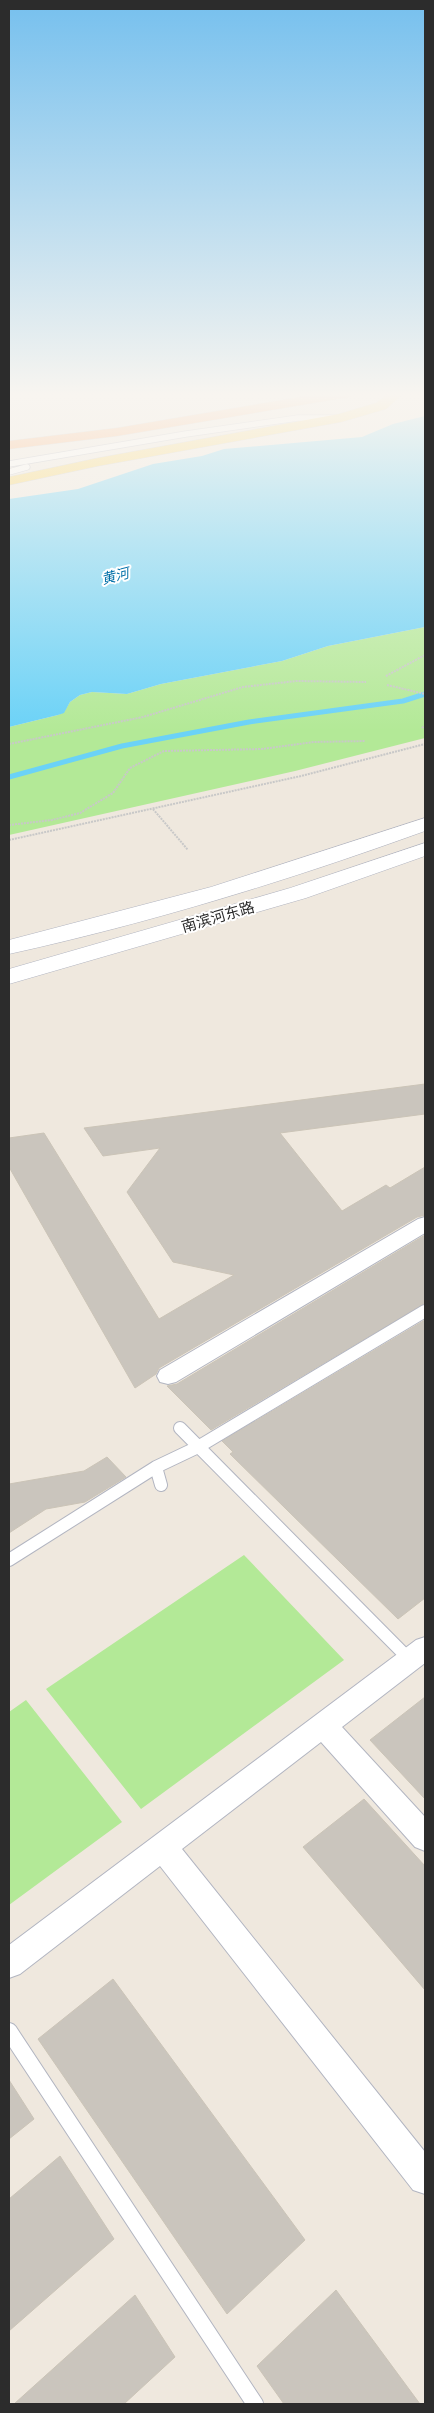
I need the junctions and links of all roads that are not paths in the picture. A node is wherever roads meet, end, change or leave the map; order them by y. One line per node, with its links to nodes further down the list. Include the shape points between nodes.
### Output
1 (425, 824): 3 (main road, 南滨河东路, via 206,895)
2 (425, 849): 4 (main road, 南滨河东路, via 298,893)
3 (9, 947)
4 (9, 977)
5 (425, 1224): 7 (street)
6 (425, 1312): 9 (lane)
7 (168, 1376)
8 (180, 1428): 9 (lane)
9 (198, 1447): 10 (lane); 13 (lane)
10 (156, 1467): 11 (lane); 12 (lane)
11 (161, 1485)
12 (9, 1560)
13 (418, 1654): 14 (street)
14 (323, 1725): 15 (street); 16 (street)
15 (425, 1837)
16 (162, 1847): 17 (street); 19 (street)
17 (9, 1963)
18 (9, 2031): 20 (lane)
19 (425, 2178)
20 (255, 2404)

